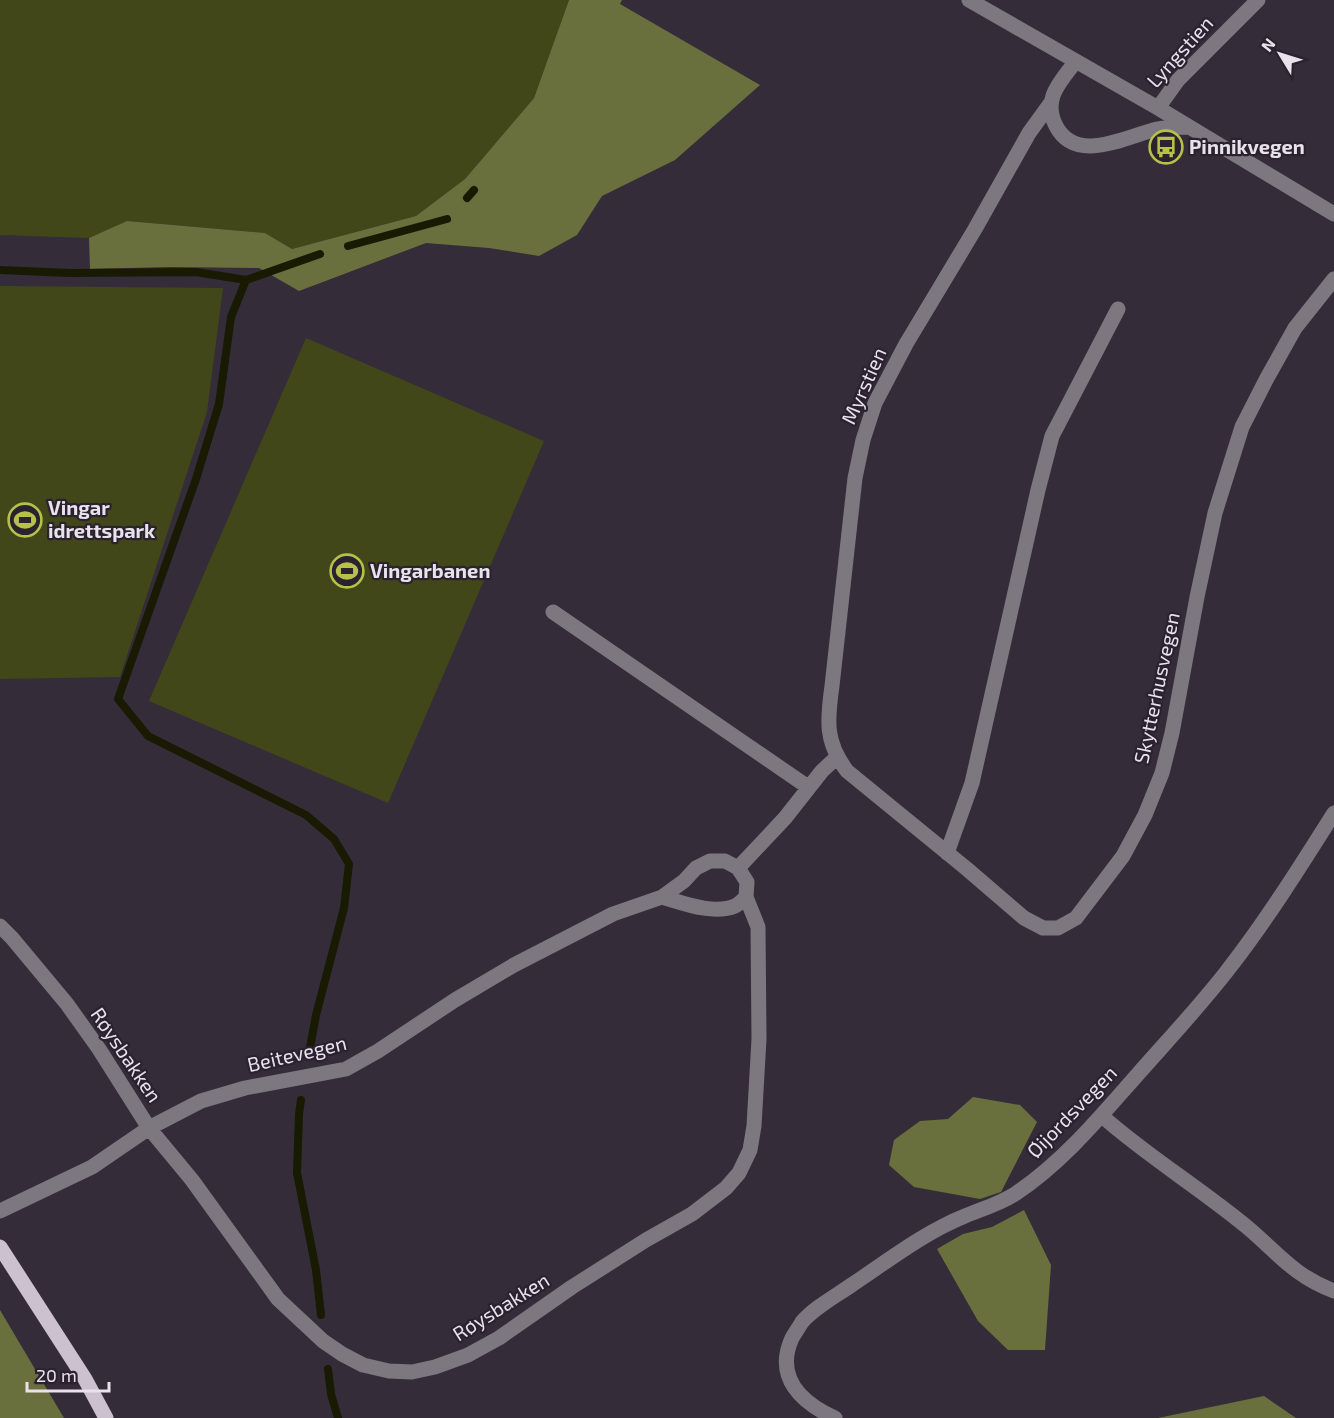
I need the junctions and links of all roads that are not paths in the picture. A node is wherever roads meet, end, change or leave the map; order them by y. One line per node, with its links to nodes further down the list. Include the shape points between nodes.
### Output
1 (969, 0): 3 (street)
2 (1258, 0): 5 (street, Lyngstien, via 1178,80)
3 (1076, 61): 4 (street, via 1054,90); 5 (street)
4 (1050, 104): 6 (street, via 1060,133 1084,146 1104,146 1158,129); 11 (street, Myrstien, via 906,344 875,403 855,478 827,717)
5 (1158, 108): 6 (street)
6 (1189, 127): 7 (street)
7 (1334, 214)
8 (1334, 279): 14 (street, Skytterhusvegen, via 1295,328 1242,427 1215,513 1162,773 1123,856 1076,918 1058,928 1043,928 1024,918)
9 (1118, 309): 14 (street, via 1052,436 972,783)
10 (553, 612): 12 (street)
11 (837, 758): 12 (street); 14 (street, Skytterhusvegen, via 847,771)
12 (808, 788): 15 (street)
13 (1334, 813): 19 (street, Øijordsvegen, via 1227,971)
14 (947, 853)
15 (738, 867): 16 (street, Beitevegen, via 725,861 710,861); 17 (street, via 747,882)
16 (662, 897): 17 (street, via 721,909 736,906); 20 (street, Beitevegen, via 613,914 514,965 346,1069 245,1088 201,1101)
17 (746, 897): 20 (street, Røysbakken, via 758,927 759,1039 754,1126 750,1150 739,1173 692,1214 468,1355 412,1372 389,1371 363,1365 323,1341 278,1299 192,1180)
18 (0, 927): 20 (street, Røysbakken, via 67,1004)
19 (1102, 1116): 23 (street, via 1247,1227 1293,1270); 25 (street, Øijordsvegen, via 1068,1151 1013,1195 929,1234 802,1322 787,1355 788,1373 806,1402)
20 (149, 1128): 21 (street, Beitevegen, via 92,1167)
21 (0, 1211)
22 (0, 1247): 24 (main road)
23 (1334, 1291)
24 (106, 1418)
25 (835, 1418)

